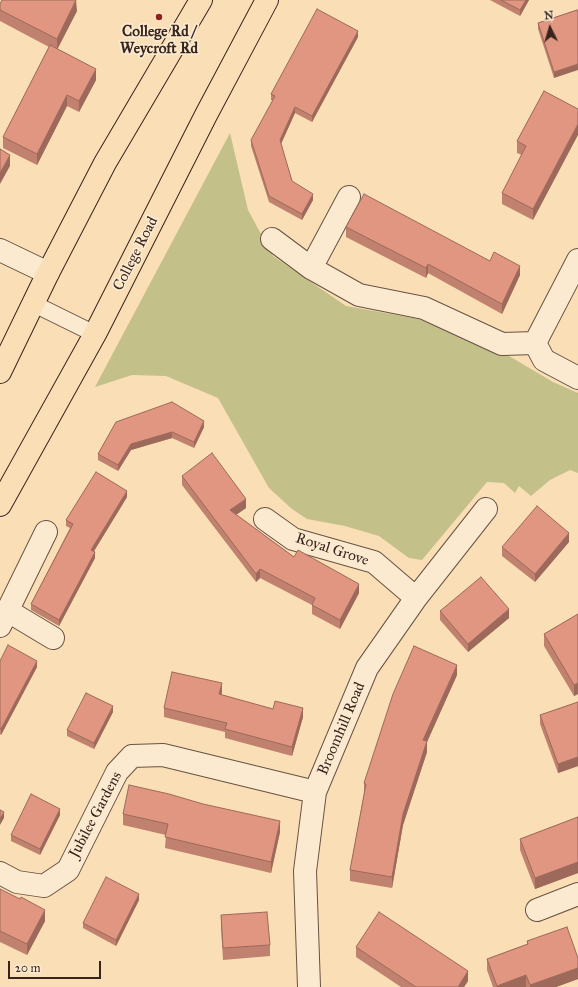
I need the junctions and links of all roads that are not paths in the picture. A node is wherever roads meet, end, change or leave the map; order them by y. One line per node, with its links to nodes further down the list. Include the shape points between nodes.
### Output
1 (201, 0): 8 (main road, via 105,163)
2 (267, 0): 10 (main road, College Road)
3 (349, 198): 7 (street)
4 (272, 239): 7 (street)
5 (0, 250): 8 (street)
6 (578, 260): 11 (street)
7 (311, 268): 11 (street, via 359,295 424,308 502,344)
8 (48, 273): 9 (main road)
9 (34, 304): 10 (lane); 12 (main road)
10 (95, 334): 14 (main road, College Road)
11 (535, 343): 13 (street, via 544,360)
12 (0, 372)
13 (578, 378)
14 (0, 505)
15 (486, 509): 18 (street, Broomhill Road)
16 (265, 519): 18 (street, Royal Grove, via 293,539 374,562)
17 (46, 532): 19 (street)
18 (416, 598): 21 (street, Broomhill Road, via 367,668)
19 (4, 619): 20 (street)
20 (53, 638)
21 (316, 792): 22 (street, Jubilee Gardens, via 163,755 132,756 116,772 68,870 44,886 17,882); 25 (street, Broomhill Road, via 305,872)
22 (0, 873)
23 (578, 894): 24 (street)
24 (537, 910)
25 (309, 987)

